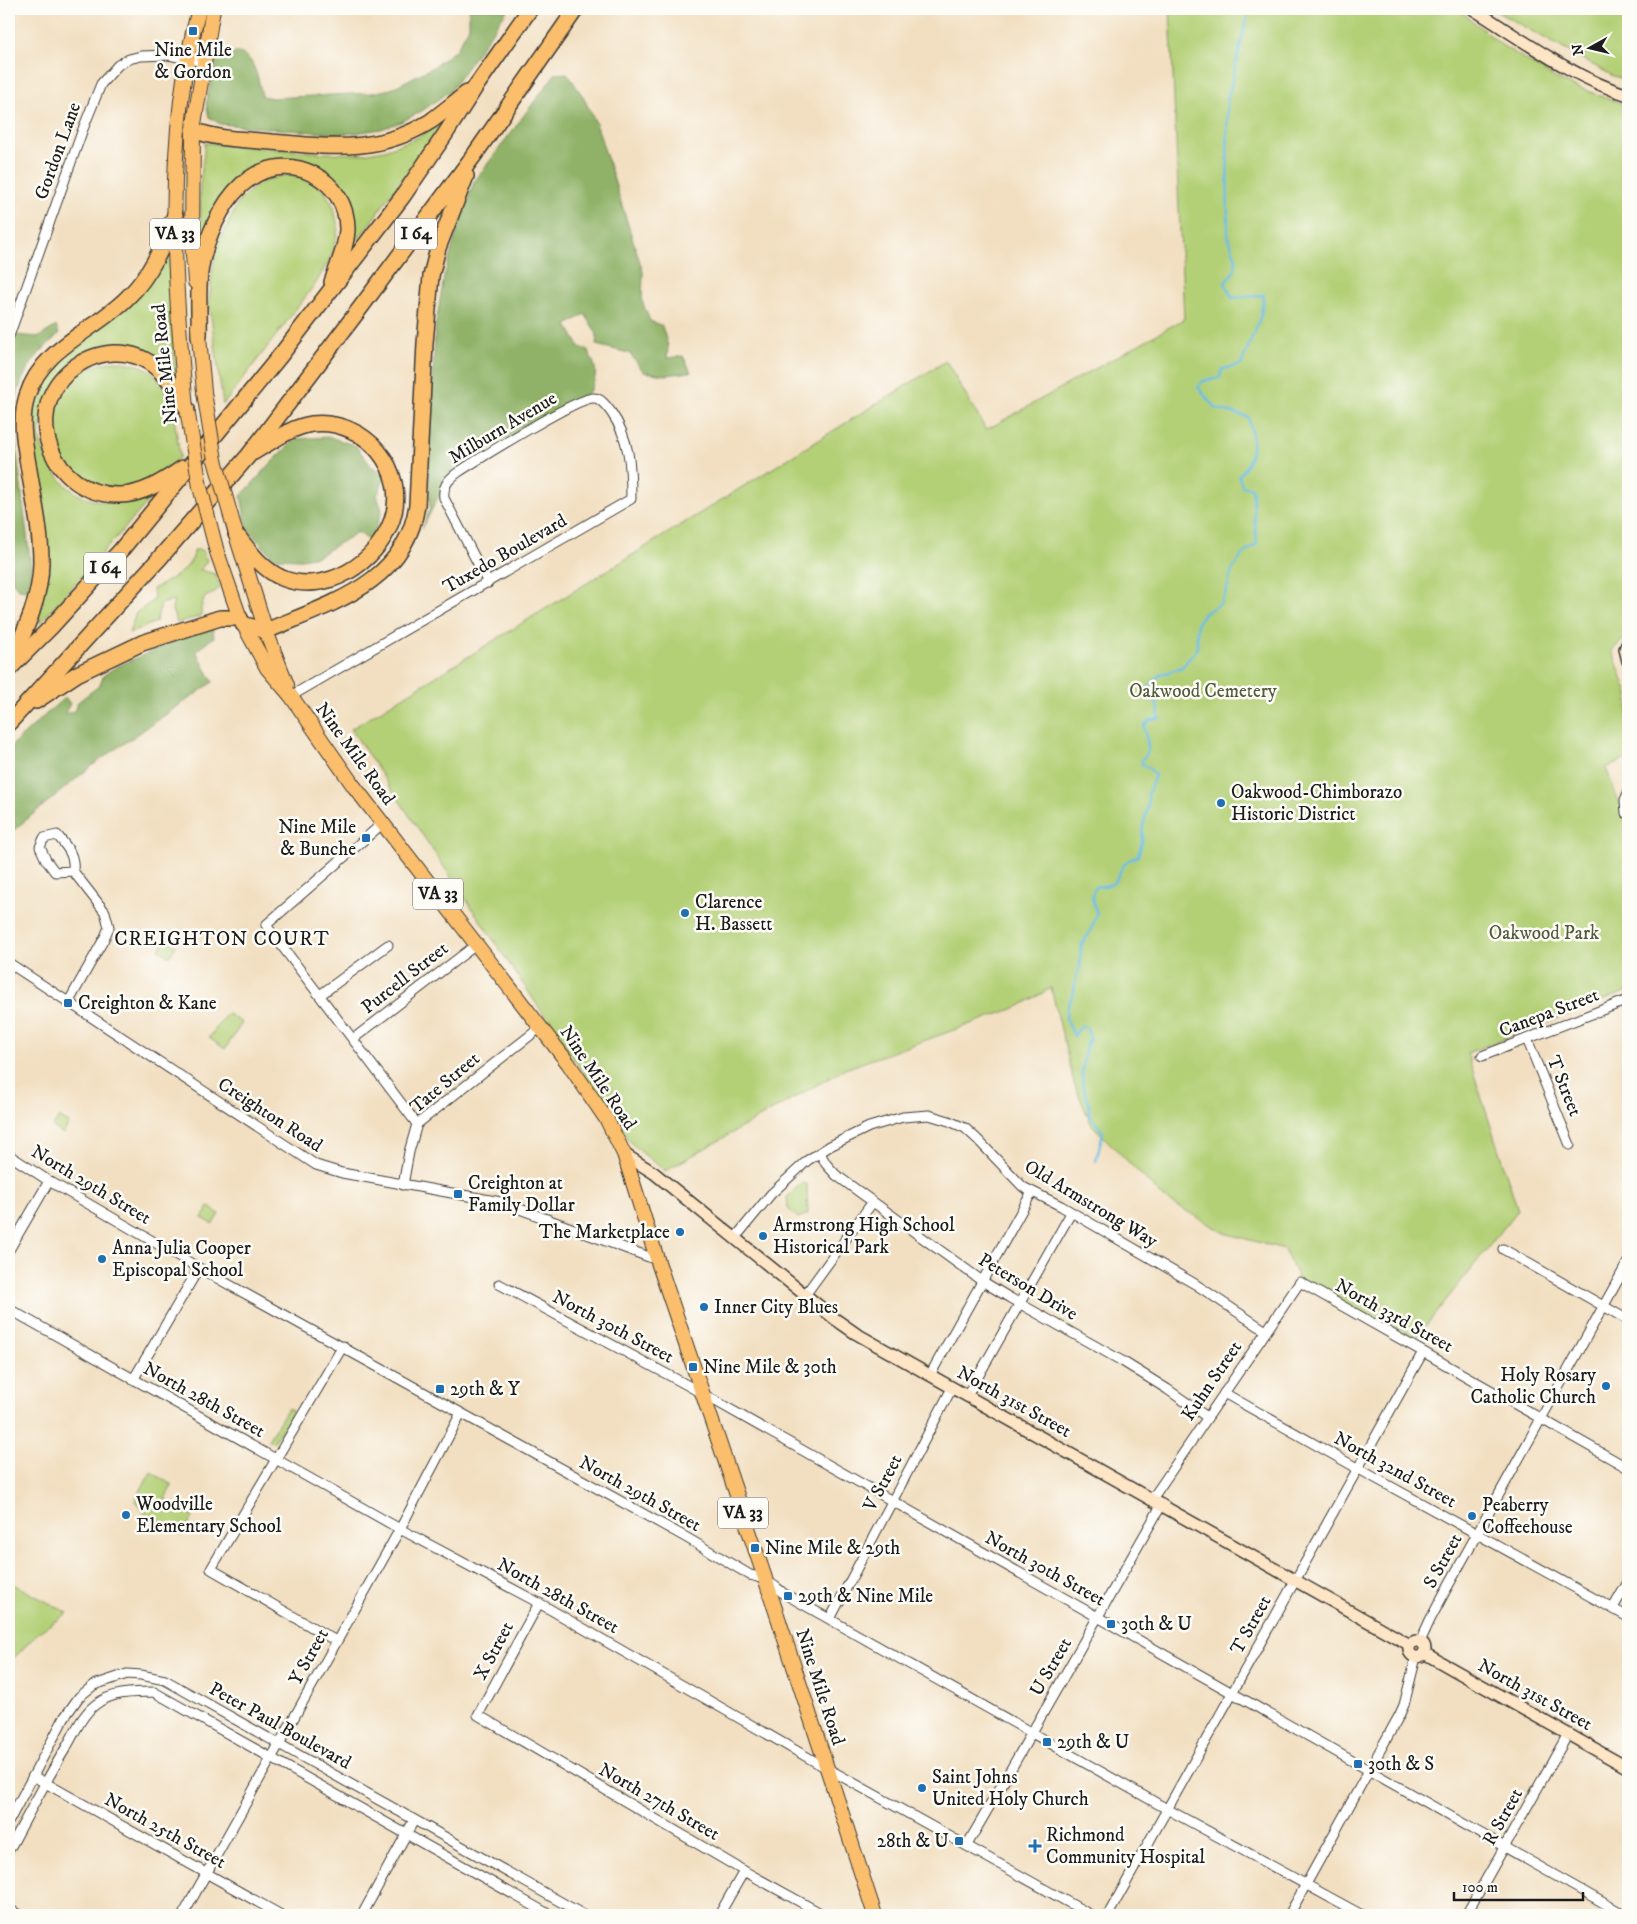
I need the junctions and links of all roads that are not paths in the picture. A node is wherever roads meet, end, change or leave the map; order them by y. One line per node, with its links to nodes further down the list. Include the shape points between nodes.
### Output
1 (199, 9): 6 (main road, Nine Mile Road / VA 33)
2 (213, 9): 7 (main road, Nine Mile Road / VA 33)
3 (530, 9): 8 (highway, I 64)
4 (576, 9): 11 (highway, I 64)
5 (1473, 9): 9 (street, via 1570,68)
6 (188, 59): 7 (street, Gordon Lane); 12 (main road, Nine Mile Road / VA 33, via 177,131); 14 (street, Gordon Lane, via 155,54 129,59 114,69 101,84)
7 (203, 62): 10 (main road, Nine Mile Road / VA 33)
8 (476, 86): 10 (highway, via 430,122 386,141 364,146 332,147 217,138); 13 (highway, I 64, via 402,196)
9 (1628, 95)
10 (193, 130): 15 (main road, Nine Mile Road / VA 33, via 192,241)
11 (475, 154): 18 (highway, I 64); 23 (highway, via 444,229 431,276 418,505 413,527 399,553 380,575 352,593)
12 (175, 215): 17 (main road, Nine Mile Road / VA 33, via 177,309); 26 (highway, via 154,262 133,292 46,362 28,391 23,410 23,434 40,551 40,575 34,605)
13 (328, 293): 15 (highway, via 347,232 340,200 327,183 311,172 295,167 271,168 250,178 236,191 204,250 200,266); 19 (highway, I 64)
14 (9, 336)
15 (199, 336): 20 (main road, Nine Mile Road / VA 33, bridge, via 204,392 216,460)
16 (589, 398): 21 (street, Milburn Avenue, via 563,410 448,481 444,496); 21 (street, Tuxedo Boulevard, via 597,399 607,407 624,436 630,460 631,499)
17 (186, 409): 19 (highway, via 167,377 148,362 127,354 100,355 73,368 58,384 47,410 46,435 52,453 67,475 88,489 104,494 144,490); 22 (main road, Nine Mile Road / VA 33, bridge, via 216,552)
18 (248, 455): 20 (highway, via 287,432 306,426 330,424 350,429 371,442 384,457 393,478 394,508 387,533 366,558 350,571 323,582 305,583 281,577 261,564); 28 (highway, I 64, via 158,560)
19 (194, 460): 26 (highway, I 64, via 121,550 51,627)
20 (236, 534): 23 (main road, Nine Mile Road / VA 33)
21 (488, 583): 27 (street, Tuxedo Boulevard)
22 (242, 621): 23 (highway); 27 (main road, Nine Mile Road / VA 33, via 267,668); 28 (highway, via 220,618 142,644 77,674)
23 (266, 631): 27 (main road, Nine Mile Road / VA 33)
24 (1626, 646): 25 (street)
25 (1628, 661)
26 (9, 667)
27 (291, 696): 31 (main road, Nine Mile Road / VA 33, via 328,752)
28 (14, 718)
29 (1628, 793): 30 (street)
30 (1626, 812)
31 (383, 824): 33 (main road, Nine Mile Road / VA 33); 36 (street, via 266,926)
32 (73, 871): 32 (street, via 74,860 68,848 56,835 44,838 40,846 55,872); 38 (street, via 105,912 109,927)
33 (477, 944): 39 (main road, Nine Mile Road / VA 33); 40 (street, Purcell Street)
34 (388, 945): 36 (street)
35 (9, 963): 38 (street, Creighton Road)
36 (320, 995): 40 (street)
37 (1628, 1000): 41 (street, Canepa Street)
38 (68, 1003): 49 (street, Creighton Road, via 316,1165)
39 (541, 1027): 43 (street, Tate Street); 47 (main road, Nine Mile Road / VA 33, via 592,1095)
40 (353, 1039): 43 (street)
41 (1527, 1039): 42 (street, Canepa Street); 44 (street, T Street)
42 (1482, 1056)
43 (418, 1124): 49 (street, Tate Street)
44 (1570, 1145)
45 (820, 1153): 50 (street, Old Armstrong Way, via 869,1128 903,1117 928,1115 965,1128); 51 (street, Peterson Drive, via 836,1175); 53 (street, Old Armstrong Way, via 779,1186)
46 (9, 1154): 48 (street, North 29th Street)
47 (624, 1154): 53 (street, North 31st Street, via 654,1173); 56 (main road, Nine Mile Road / VA 33)
48 (49, 1181): 54 (street); 58 (street, North 29th Street)
49 (403, 1185): 56 (street, Creighton Road, via 501,1202)
50 (1032, 1192): 52 (street, Old Armstrong Way); 59 (street)
51 (872, 1203): 59 (street, Peterson Drive); 62 (street)
52 (1071, 1213): 63 (street); 67 (street, Old Armstrong Way, via 1195,1284)
53 (735, 1238): 62 (street, North 31st Street)
54 (9, 1250)
55 (1503, 1250): 64 (street)
56 (657, 1260): 73 (main road, Nine Mile Road / VA 33)
57 (1628, 1262): 64 (street, S Street)
58 (199, 1268): 68 (street, North 29th Street); 71 (street)
59 (982, 1281): 63 (street, Peterson Drive); 70 (street)
60 (1300, 1282): 67 (street, Kuhn Street); 69 (street, North 33rd Street)
61 (499, 1284): 73 (street, North 30th Street)
62 (805, 1295): 70 (street, North 31st Street, via 855,1333)
63 (1019, 1304): 75 (street); 77 (street, Peterson Drive, via 1122,1361)
64 (1604, 1306): 66 (street); 78 (street, S Street)
65 (9, 1309): 71 (street, North 28th Street)
66 (1628, 1320)
67 (1266, 1331): 74 (street, Kuhn Street)
68 (343, 1346): 76 (street, North 29th Street); 79 (street)
69 (1423, 1352): 78 (street, North 33rd Street); 80 (street, T Street)
70 (930, 1375): 72 (street, North 31st Street)
71 (134, 1380): 79 (street, North 28th Street)
72 (952, 1388): 75 (street, North 31st Street); 82 (street, V Street)
73 (702, 1393): 82 (street, North 30th Street); 87 (main road, Nine Mile Road / VA 33)
74 (1224, 1393): 77 (street, Kuhn Street); 80 (street, North 32nd Street)
75 (967, 1396): 83 (street, North 31st Street)
76 (462, 1413): 84 (street, Y Street); 87 (street, North 29th Street)
77 (1207, 1417): 83 (street, Kuhn Street)
78 (1541, 1418): 81 (street, North 33rd Street); 85 (street, S Street)
79 (276, 1458): 84 (street, North 28th Street); 94 (street, via 211,1569)
80 (1357, 1468): 85 (street, North 32nd Street); 86 (street, T Street)
81 (1628, 1468)
82 (892, 1501): 91 (street, North 30th Street); 93 (street, V Street)
83 (1157, 1502): 86 (street, North 31st Street); 91 (street, U Street)
84 (400, 1529): 89 (street, North 28th Street); 94 (street, Y Street)
85 (1476, 1534): 90 (street, North 32nd Street); 95 (street, S Street)
86 (1295, 1580): 95 (street, North 31st Street); 96 (street, T Street)
87 (766, 1582): 93 (street, North 29th Street); 102 (main road, Nine Mile Road / VA 33)
88 (1628, 1582): 90 (street)
89 (539, 1602): 97 (street, X Street); 102 (street, North 28th Street)
90 (1613, 1608): 92 (street, North 32nd Street)
91 (1098, 1617): 96 (street, North 30th Street); 98 (street, U Street)
92 (1628, 1617)
93 (830, 1619): 98 (street, North 29th Street)
94 (336, 1641): 100 (street, Y Street)
95 (1418, 1649): 99 (street, North 31st Street); 104 (street, S Street, via 1404,1705)
96 (1232, 1693): 104 (street, North 30th Street); 107 (street, T Street)
97 (478, 1715): 114 (street, North 27th Street)
98 (1031, 1733): 107 (street, North 29th Street); 111 (street, U Street)
99 (1568, 1734): 103 (street, North 31st Street); 112 (street, R Street)
100 (280, 1744): 101 (street, Y Street); 105 (street, Peter Paul Boulevard, via 165,1680 127,1674 94,1685 79,1696); 108 (street, Peter Paul Boulevard)
101 (272, 1758): 106 (street, Peter Paul Boulevard, via 154,1692 131,1692 108,1697 95,1705 83,1719); 110 (street, Peter Paul Boulevard); 115 (street, Y Street)
102 (826, 1767): 111 (street, North 28th Street); 127 (main road, Nine Mile Road / VA 33)
103 (1628, 1768)
104 (1370, 1771): 112 (street, North 30th Street); 116 (street, S Street)
105 (33, 1776): 106 (street, North 25th Street); 109 (street, Peter Paul Boulevard)
106 (45, 1783): 113 (street, Peter Paul Boulevard); 115 (street, North 25th Street)
107 (1167, 1810): 116 (street, North 29th Street); 129 (street, T Street)
108 (414, 1820): 110 (street); 117 (street, Peter Paul Boulevard)
109 (9, 1821)
110 (406, 1834): 119 (street, Peter Paul Boulevard); 123 (street)
111 (967, 1846): 128 (street, North 28th Street)
112 (1504, 1847): 132 (street, R Street); 133 (street, North 30th Street)
113 (9, 1850)
114 (744, 1871): 125 (street); 126 (street, North 27th Street)
115 (206, 1872): 121 (street, Y Street); 122 (street, North 25th Street)
116 (1306, 1884): 130 (street, S Street); 131 (street, North 29th Street)
117 (552, 1897): 119 (street); 124 (street, Peter Paul Boulevard)
118 (9, 1910): 120 (street)
119 (545, 1914)
120 (19, 1915)
121 (183, 1915)
122 (281, 1915)
123 (362, 1915)
124 (584, 1915)
125 (719, 1915)
126 (824, 1915)
127 (875, 1915)
128 (1091, 1915)
129 (1108, 1915)
130 (1289, 1915)
131 (1362, 1915)
132 (1466, 1915)
133 (1625, 1915)

